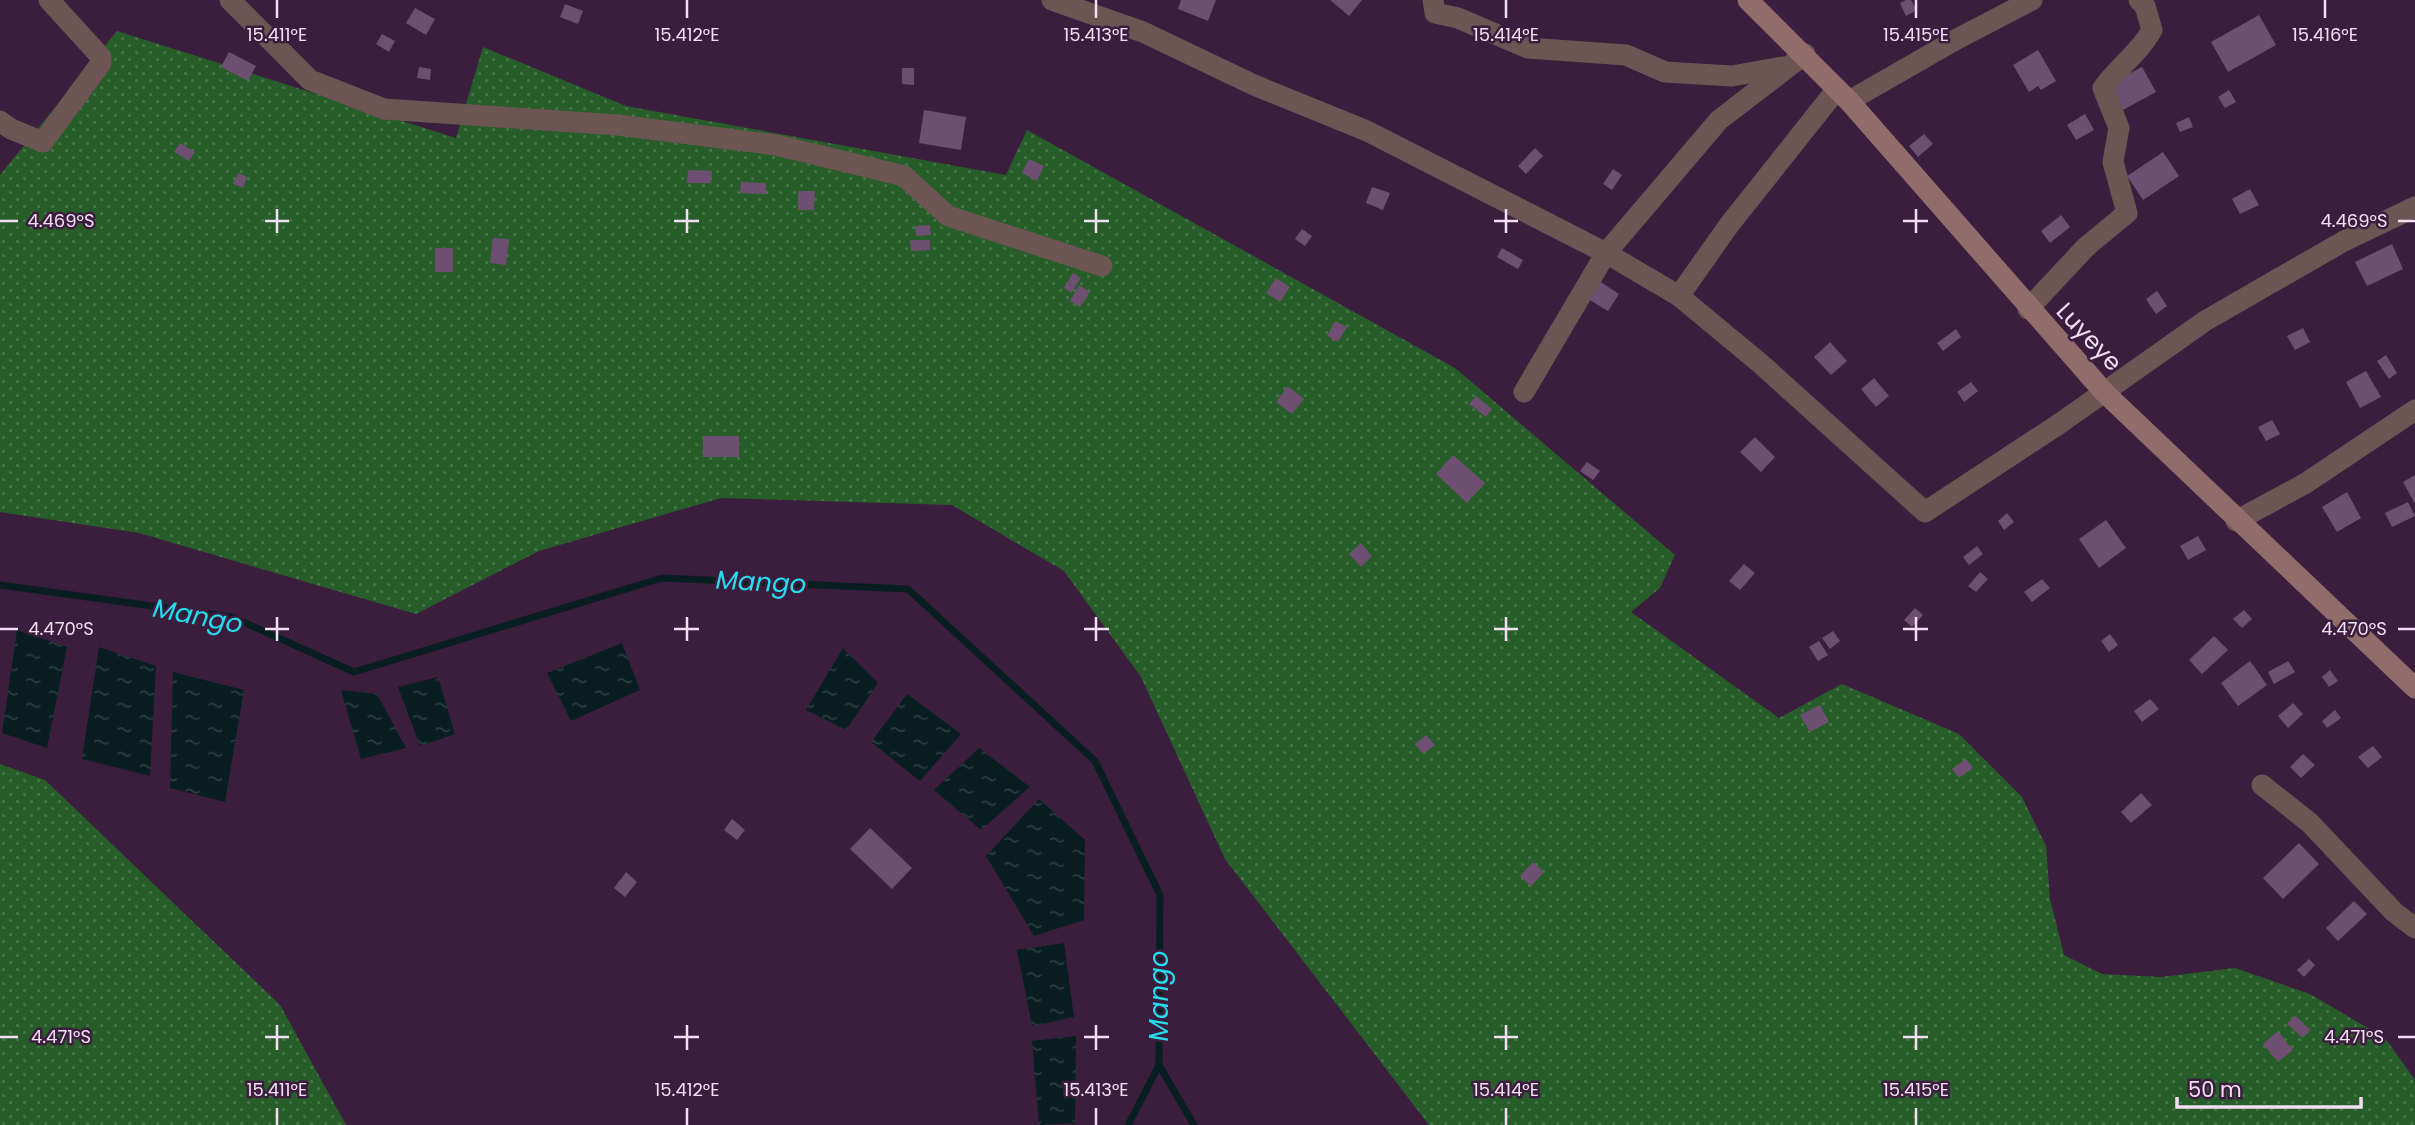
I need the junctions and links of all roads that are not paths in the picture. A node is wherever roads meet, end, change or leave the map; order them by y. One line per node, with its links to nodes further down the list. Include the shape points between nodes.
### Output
1 (49, 0): 11 (street, via 101,57 101,63 43,142)
2 (230, 0): 14 (street, via 310,80 384,109 618,125 776,145 904,176 948,216)
3 (1052, 0): 13 (street, via 1143,32 1254,85 1367,131)
4 (1433, 0): 9 (street, via 1435,13 1528,48 1626,55 1665,72 1689,75 1732,76)
5 (1748, 0): 8 (street, Luyeye)
6 (2032, 0): 10 (street)
7 (2139, 0): 16 (street, via 2152,30 2103,88 2119,128 2113,162 2127,213 2086,247)
8 (1805, 54): 9 (street); 10 (street, Luyeye)
9 (1787, 66): 13 (street, via 1719,120)
10 (1843, 95): 15 (street, via 1729,225); 16 (street, Luyeye)
11 (0, 121)
12 (2415, 207): 18 (street, via 2205,321)
13 (1606, 253): 15 (street); 17 (street)
14 (1102, 266)
15 (1679, 296): 18 (street, via 1925,512)
16 (2028, 309): 18 (street, Luyeye)
17 (1524, 393)
18 (2104, 393): 20 (street, Luyeye)
19 (2415, 410): 20 (street, via 2306,484)
20 (2236, 521): 21 (street, Luyeye)
21 (2415, 688)
22 (2262, 785): 23 (street, via 2310,823)
23 (2415, 928)

